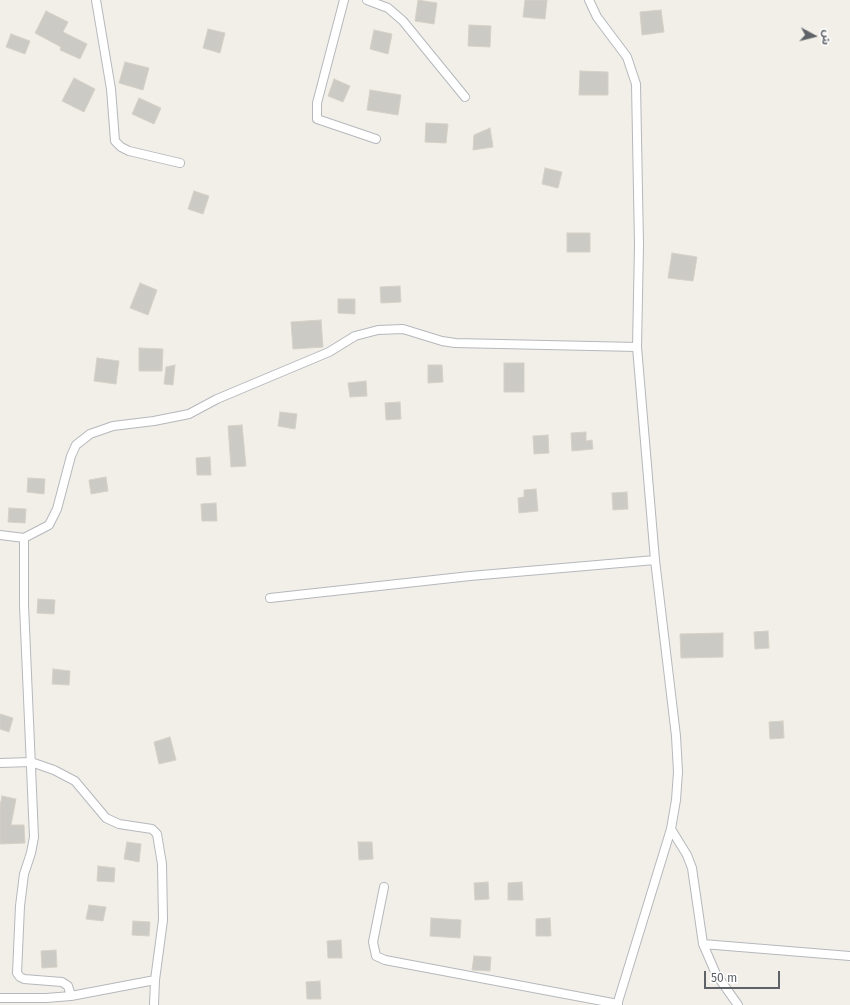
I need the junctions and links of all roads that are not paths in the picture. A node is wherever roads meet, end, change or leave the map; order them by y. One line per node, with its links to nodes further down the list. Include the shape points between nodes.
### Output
1 (96, 0): 7 (street, via 111,89 115,141 129,150)
2 (344, 0): 6 (street, via 317,103 317,119)
3 (367, 0): 5 (street, via 388,8 403,21)
4 (589, 0): 8 (street, via 597,17 628,56 636,84 639,246)
5 (465, 97)
6 (376, 139)
7 (180, 164)
8 (637, 346): 10 (street, via 455,343 403,329 378,330 355,336 329,352 217,399 189,414 113,426 90,434 76,444 54,519 49,525); 11 (street)
9 (0, 535): 10 (street)
10 (24, 538): 13 (street, via 24,605)
11 (655, 560): 12 (street, via 470,576); 15 (street, via 676,736 678,772)
12 (270, 598)
13 (31, 762): 14 (street); 19 (street, via 75,781 106,818 119,824 152,829 157,834 162,864 162,920); 20 (street, via 34,837 24,874 17,973 24,979 62,982 68,986)
14 (0, 763)
15 (671, 829): 17 (street, via 692,868); 23 (street)
16 (384, 887): 23 (street, via 373,942 376,956 385,960)
17 (703, 944): 18 (street); 24 (street, via 716,974)
18 (850, 956)
19 (155, 980): 20 (street); 22 (street)
20 (71, 996): 21 (street)
21 (0, 998)
22 (154, 1005)
23 (618, 1005)
24 (738, 1005)

